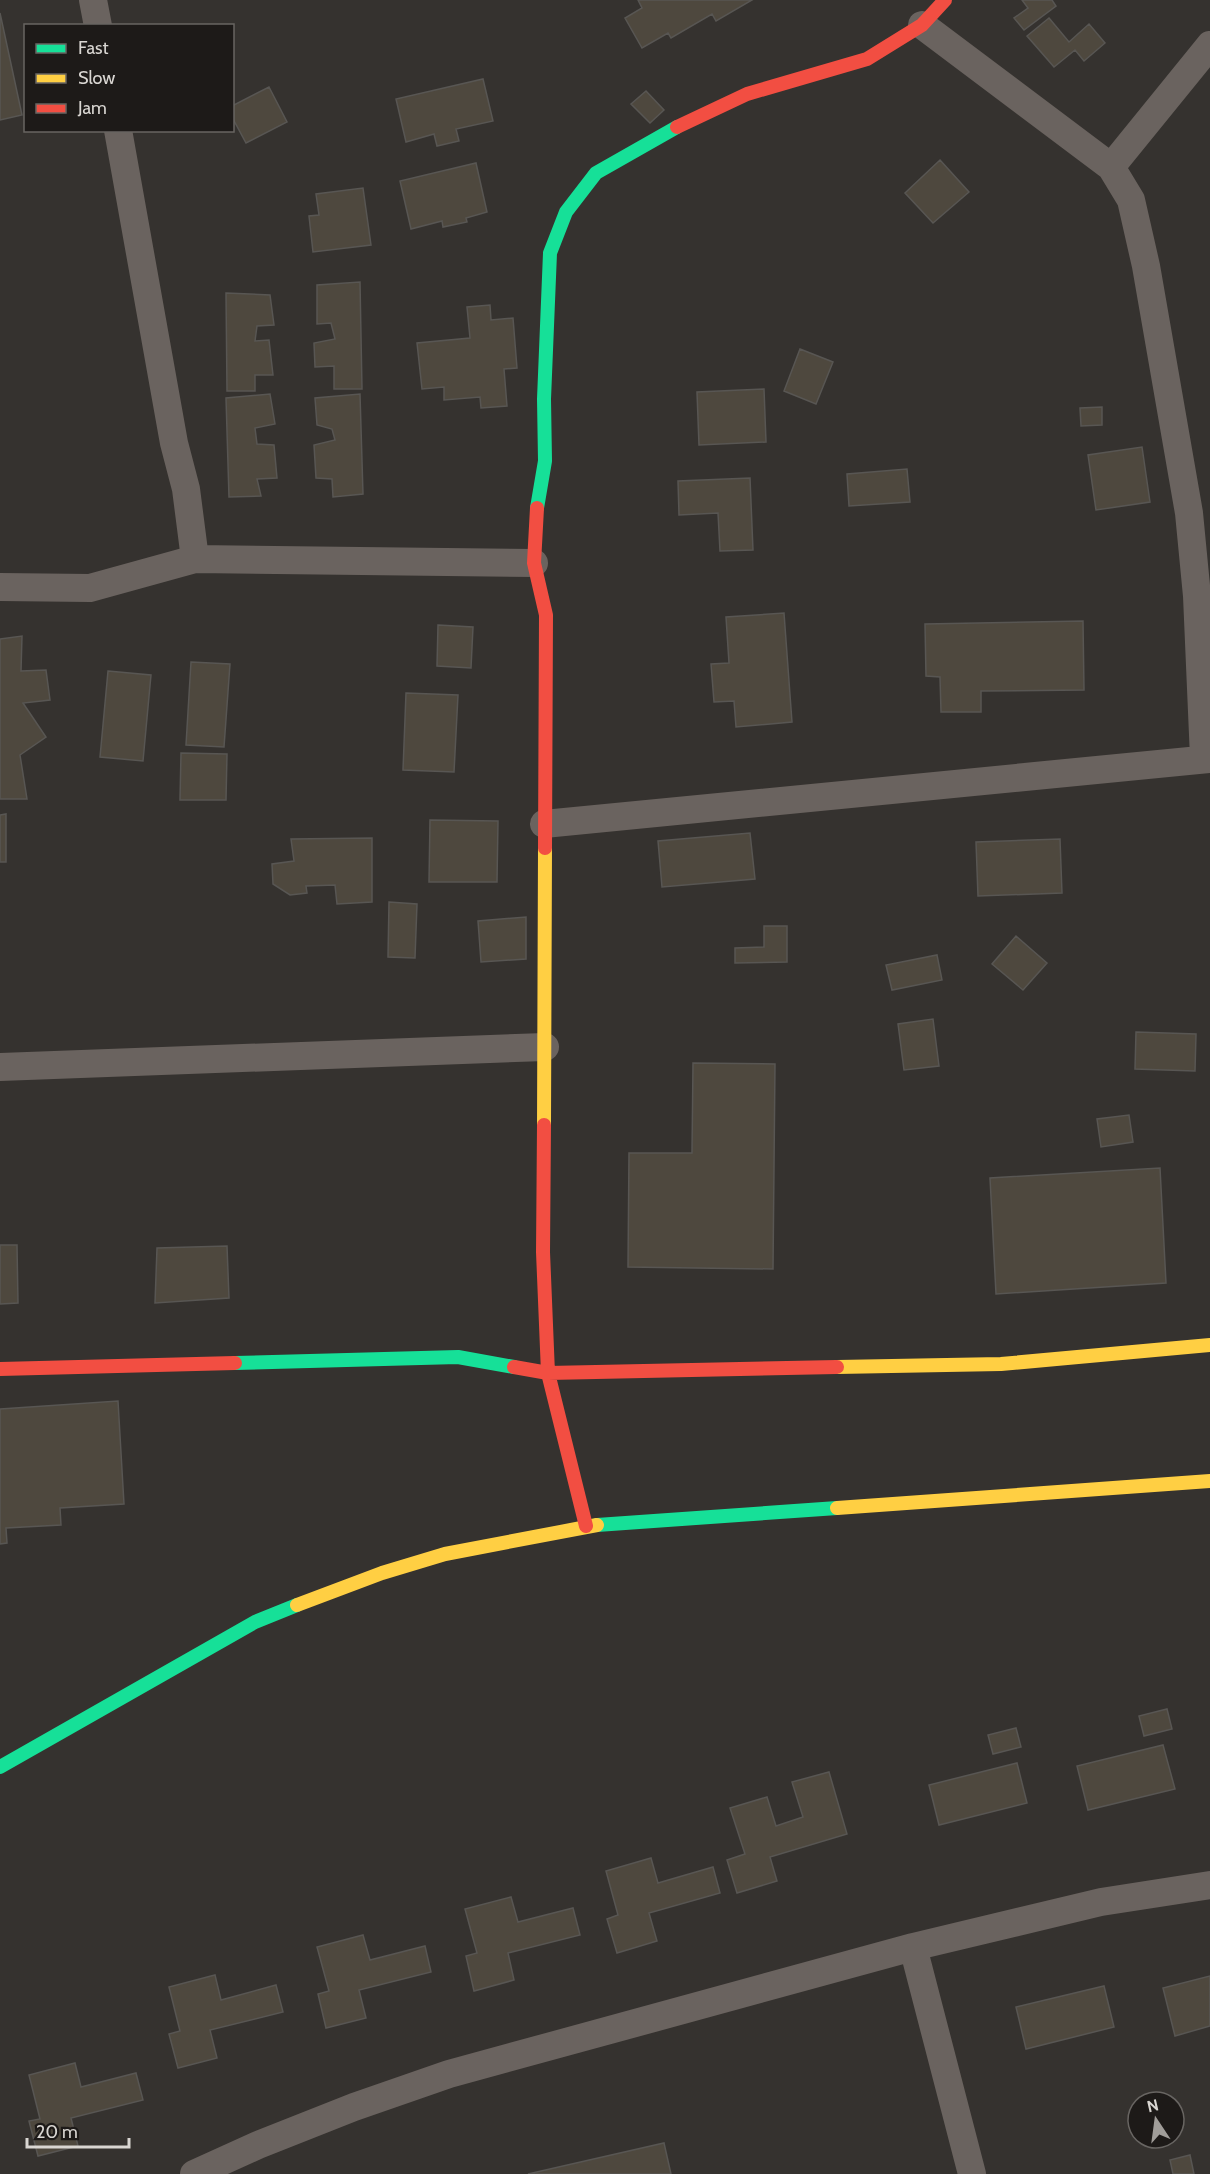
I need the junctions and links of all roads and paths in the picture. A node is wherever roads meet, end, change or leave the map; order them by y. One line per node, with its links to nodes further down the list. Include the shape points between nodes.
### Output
1 (93, 0): 3 (street)
2 (945, 0): 4 (street)
3 (98, 24)
4 (922, 25): 7 (street); 9 (street, via 867,59 747,94 680,125 596,173 566,212 550,252 545,461 536,514)
5 (1210, 45): 7 (street)
6 (118, 132): 8 (street, via 174,443 186,489)
7 (1111, 167): 11 (street, via 1131,200 1146,266 1189,513)
8 (195, 559): 9 (street); 10 (street, via 90,588)
9 (534, 563): 12 (street, via 546,615)
10 (0, 587)
11 (1207, 759): 12 (street)
12 (544, 824): 13 (street)
13 (545, 1047): 14 (street); 17 (street, via 543,1252)
14 (0, 1067)
15 (1210, 1345): 17 (street, via 1001,1364)
16 (0, 1369): 17 (street, via 458,1358)
17 (548, 1373): 19 (street)
18 (1210, 1481): 19 (street)
19 (586, 1526): 20 (street, via 445,1554 382,1573 255,1622)
20 (0, 1767)
21 (1210, 1885): 22 (street, via 1101,1902)
22 (913, 1947): 23 (street, via 449,2074 354,2107); 24 (street)
23 (194, 2174)
24 (972, 2174)

